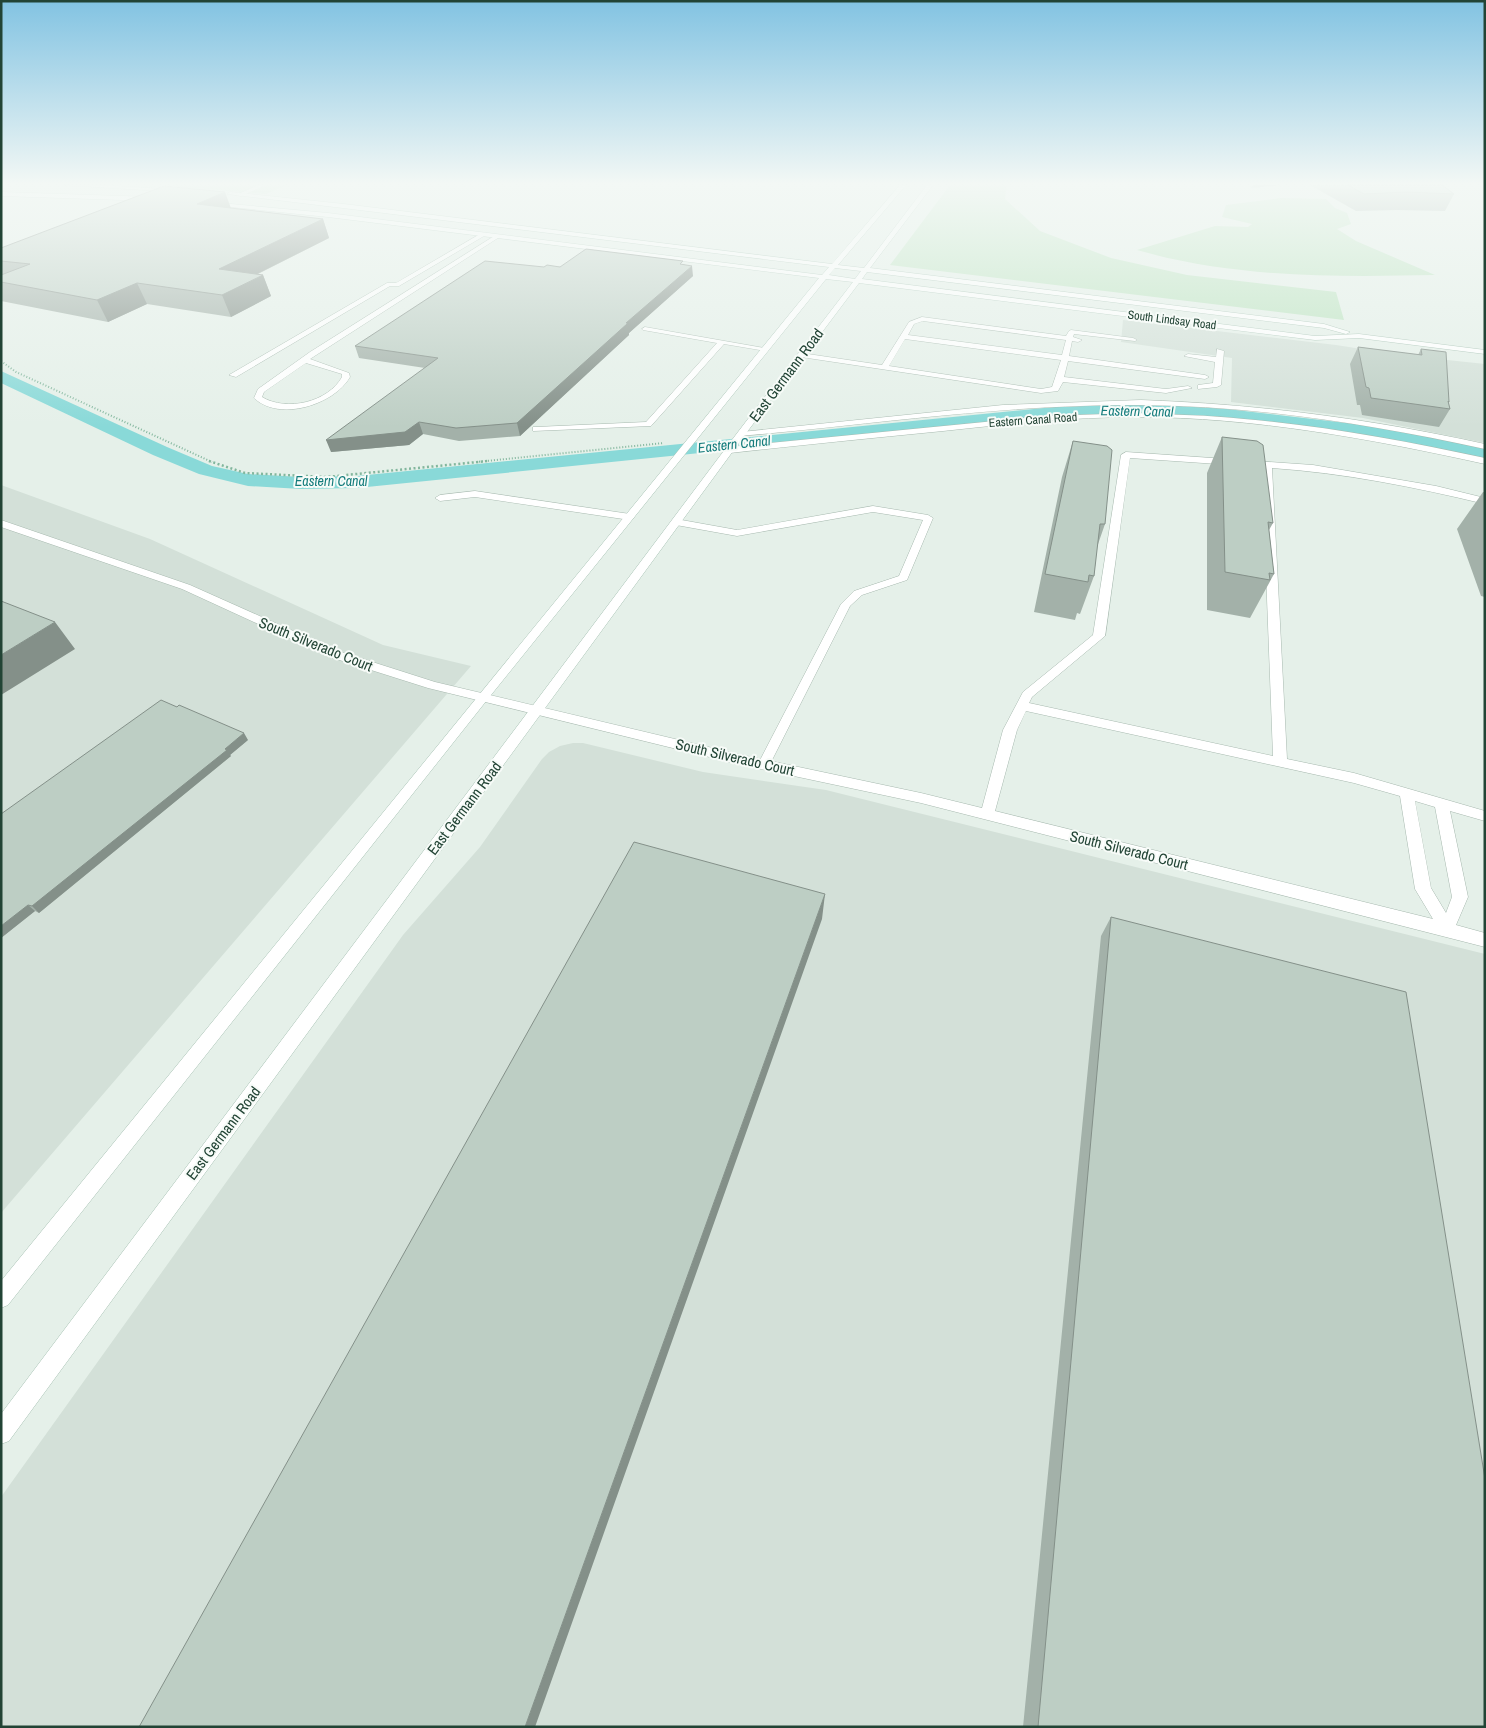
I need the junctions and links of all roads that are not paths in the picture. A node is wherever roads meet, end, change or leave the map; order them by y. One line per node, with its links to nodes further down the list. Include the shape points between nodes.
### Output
1 (430, 266): 38 (lane, via 397,285 389,284)
2 (452, 266): 34 (lane)
3 (734, 266): 7 (main road, South Lindsay Road)
4 (834, 266): 6 (main road, South Lindsay Road); 7 (main road, East Germann Road)
5 (869, 266): 6 (main road, East Germann Road)
6 (866, 270): 8 (main road, East Germann Road); 15 (main road, South Lindsay Road, via 1324,326)
7 (824, 277): 8 (main road, South Lindsay Road); 25 (main road, East Germann Road)
8 (858, 281): 15 (main road, South Lindsay Road, via 1315,338); 31 (main road, East Germann Road)
9 (939, 327): 11 (lane); 14 (lane, via 922,319 911,322); 18 (lane)
10 (645, 329): 21 (lane)
11 (959, 330): 12 (lane); 22 (lane)
12 (978, 332): 13 (lane); 24 (lane)
13 (998, 335): 16 (lane); 26 (lane)
14 (902, 336): 18 (lane); 36 (lane)
15 (1359, 336): 29 (main road, South Lindsay Road)
16 (1016, 338): 19 (lane); 27 (lane)
17 (1069, 339): 19 (lane); 20 (lane, via 1071,332); 23 (lane); 33 (lane)
18 (932, 340): 22 (lane)
19 (1036, 340): 30 (lane)
20 (1133, 340)
21 (722, 342): 25 (lane); 44 (lane, via 648,424)
22 (952, 343): 24 (lane)
23 (1098, 343)
24 (971, 346): 26 (lane)
25 (766, 349): 52 (main road, East Germann Road)
26 (992, 349): 27 (lane)
27 (1012, 351): 30 (lane)
28 (1220, 351): 35 (lane)
29 (1485, 352)
30 (1032, 354): 33 (lane)
31 (801, 355): 36 (lane); 45 (main road, East Germann Road)
32 (1188, 356): 35 (lane)
33 (1064, 358): 37 (lane); 40 (lane)
34 (305, 360): 34 (lane, via 261,391 258,398 274,406 299,406 335,392 344,383 345,373)
35 (1219, 360): 41 (lane, via 1217,386)
36 (884, 368): 40 (lane, via 1041,392 1055,389)
37 (1181, 374): 39 (lane); 43 (lane)
38 (233, 375)
39 (1205, 377)
40 (1060, 379): 43 (lane)
41 (1201, 387)
42 (1188, 388): 43 (lane)
43 (1166, 391)
44 (536, 429)
45 (741, 434): 46 (lane, via 1038,405 1139,402 1322,416); 47 (main road, East Germann Road)
46 (1485, 447)
47 (730, 450): 48 (lane, Eastern Canal Road, via 1046,418 1138,415 1304,428); 53 (main road, East Germann Road)
48 (1485, 461)
49 (1268, 465): 51 (main road, via 1313,468 1436,489); 56 (main road, via 1126,455 1099,636 1027,695); 58 (main road)
50 (440, 498): 52 (lane, via 475,494)
51 (1485, 501)
52 (630, 517): 55 (main road, East Germann Road)
53 (676, 522): 57 (main road, East Germann Road); 59 (lane, via 737,533 873,509 928,518 903,578 858,593 846,604)
54 (1, 523): 55 (main road, South Silverado Court, via 186,588 334,654)
55 (483, 698): 57 (main road, South Silverado Court); 66 (main road, East Germann Road)
56 (1023, 706): 58 (main road); 62 (main road, via 1010,730)
57 (537, 710): 59 (main road, South Silverado Court); 67 (main road, East Germann Road)
58 (1280, 762): 60 (main road)
59 (764, 764): 62 (main road, South Silverado Court)
60 (1406, 792): 61 (main road); 64 (main road, via 1423,889)
61 (1441, 802): 63 (main road); 64 (main road, via 1460,897)
62 (987, 815): 64 (main road, South Silverado Court)
63 (1485, 816)
64 (1447, 929): 65 (main road, South Silverado Court)
65 (1485, 940)
66 (1, 1298)
67 (1, 1433)

